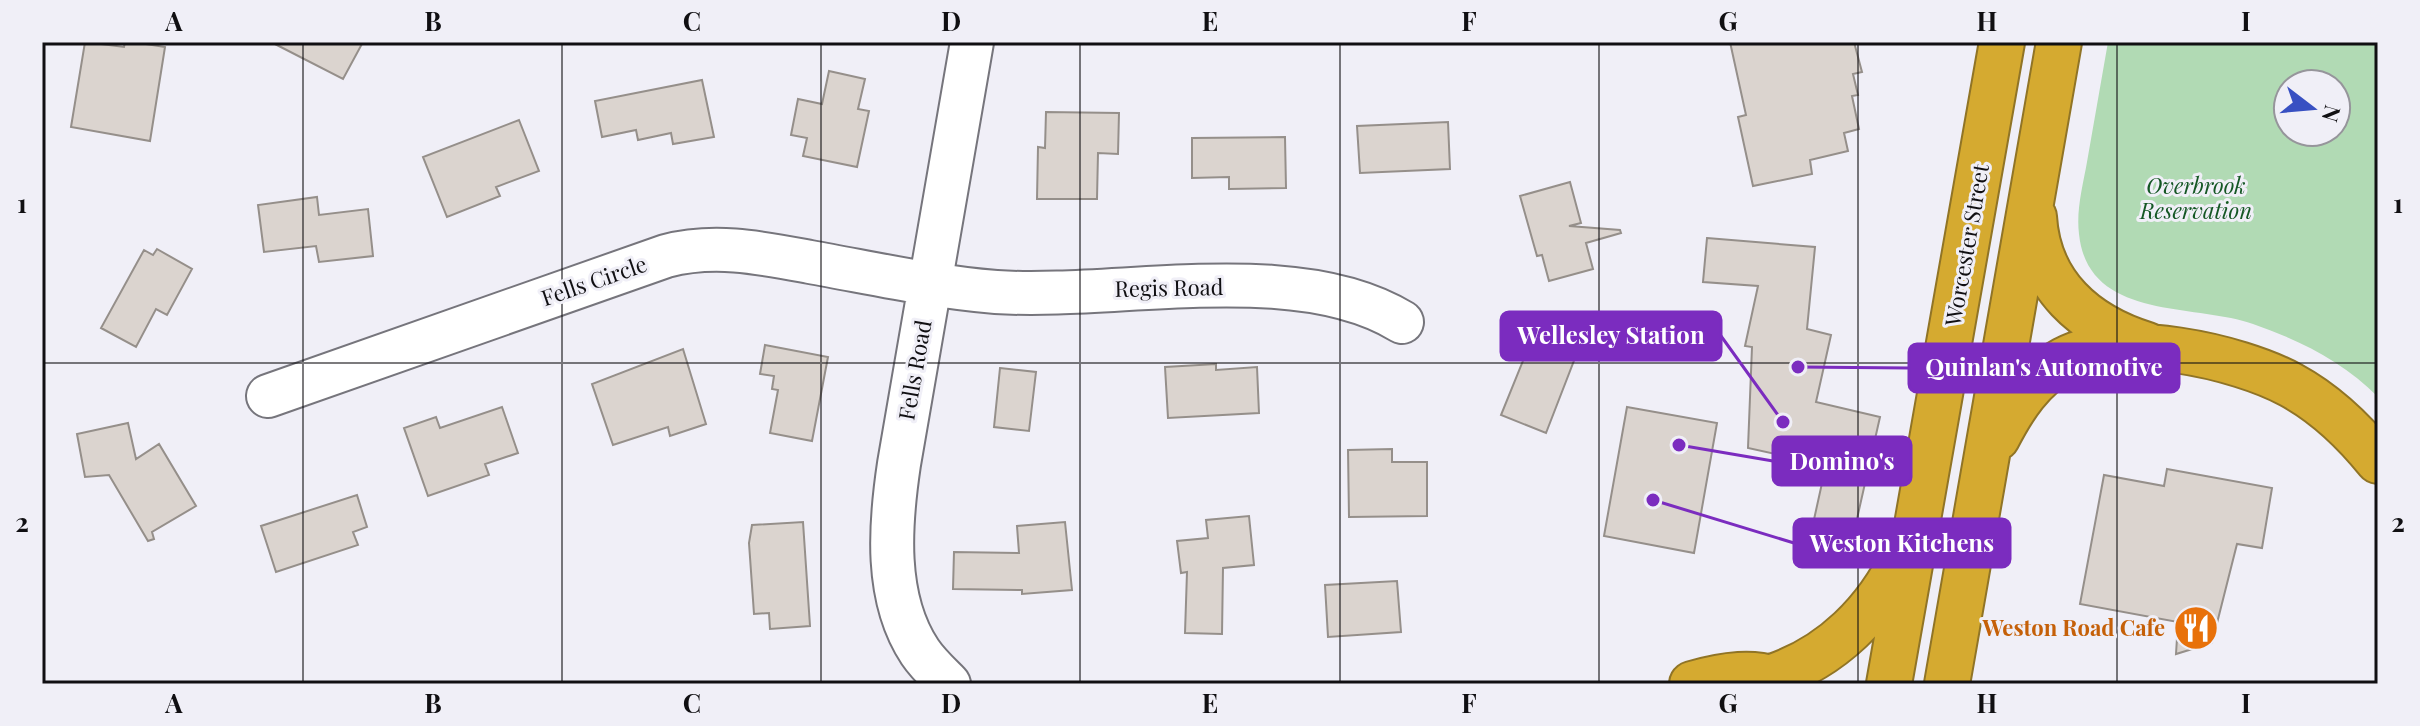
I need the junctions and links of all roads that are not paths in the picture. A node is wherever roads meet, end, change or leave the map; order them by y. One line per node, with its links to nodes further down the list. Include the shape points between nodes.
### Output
1 (972, 42): 5 (street, Fells Road)
2 (2002, 42): 11 (highway, Worcester Street)
3 (2059, 42): 4 (highway)
4 (2034, 188): 7 (highway, via 2037,242 2052,279 2100,324); 10 (highway)
5 (931, 283): 6 (street, Regis Road, via 1014,293 1286,289 1348,298); 8 (street, Fells Circle, via 766,254 684,251); 13 (street, Fells Road, via 899,464 893,560 911,637)
6 (1402, 322)
7 (2153, 347): 9 (highway, via 2229,362 2289,384 2335,415); 10 (highway, via 2094,351 2067,358 2047,372 2009,416)
8 (268, 396)
9 (2378, 461)
10 (1983, 478): 16 (highway)
11 (1917, 526): 12 (highway, via 1900,564 1865,616 1835,645); 15 (highway, Worcester Street)
12 (1778, 681): 14 (highway, via 1735,676)
13 (949, 684)
14 (1692, 684)
15 (1889, 684)
16 (1947, 684)

